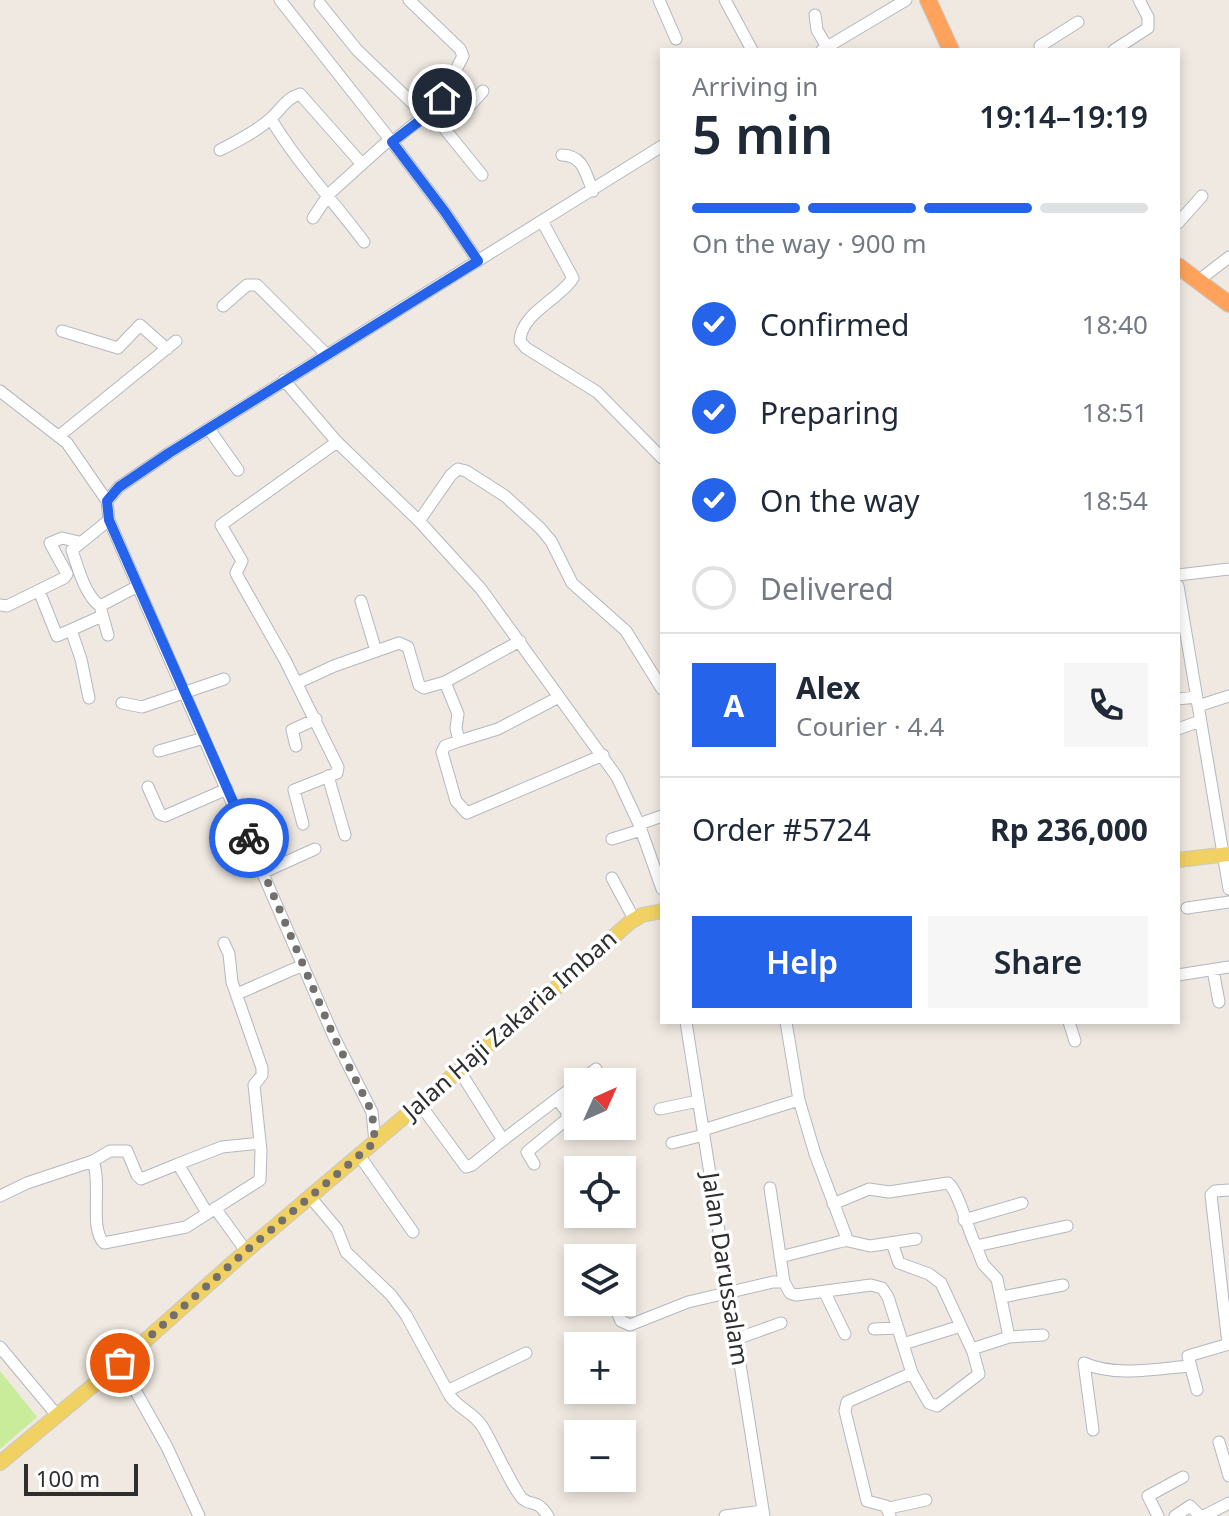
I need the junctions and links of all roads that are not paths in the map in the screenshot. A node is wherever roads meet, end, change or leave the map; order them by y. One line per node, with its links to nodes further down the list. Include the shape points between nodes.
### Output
1 (280, 0): 24 (street)
2 (409, 0): 21 (street, via 462,53)
3 (659, 0): 13 (street)
4 (725, 0): 14 (street)
5 (906, 0): 15 (street)
6 (920, 0): 16 (highway)
7 (928, 0): 17 (highway)
8 (1139, 0): 19 (street, via 1148,28)
9 (320, 4): 22 (street, via 357,50)
10 (815, 15): 15 (street)
11 (1078, 22): 18 (street)
12 (1032, 34): 18 (street)
13 (676, 39)
14 (751, 48)
15 (824, 48)
16 (942, 48)
17 (950, 48)
18 (1041, 48)
19 (1117, 48)
20 (483, 91): 21 (street, via 466,110)
21 (442, 98): 22 (street)
22 (429, 114): 24 (street); 29 (street)
23 (271, 119): 26 (street); 28 (street, via 300,94); 31 (street, via 289,149)
24 (391, 141): 28 (street); 38 (street)
25 (660, 147): 30 (street)
26 (220, 150)
27 (562, 155): 30 (street, via 579,159)
28 (361, 163): 31 (street)
29 (482, 175)
30 (593, 191): 34 (street)
31 (329, 194): 33 (street); 36 (street)
32 (1202, 196): 35 (street)
33 (313, 218)
34 (542, 221): 38 (street); 52 (street, via 573,278 529,320 520,341 597,392)
35 (1180, 221)
36 (364, 242)
37 (1229, 257): 41 (street)
38 (478, 261): 46 (street)
39 (1180, 268): 41 (highway)
40 (1180, 277): 44 (highway)
41 (1198, 281): 42 (highway)
42 (1229, 304)
43 (223, 306): 46 (street, via 247,285 257,285)
44 (1229, 314)
45 (62, 331): 50 (street, via 118,348 140,325 171,345)
46 (326, 354): 47 (street)
47 (288, 378): 49 (street); 51 (street)
48 (0, 391): 50 (street)
49 (209, 429): 53 (street); 54 (street, via 119,487)
50 (59, 436): 54 (street)
51 (337, 442): 56 (street); 73 (street, via 221,525 242,561 236,573)
52 (660, 456)
53 (238, 470)
54 (107, 501): 55 (street)
55 (109, 520): 57 (street); 60 (street)
56 (419, 521): 68 (street); 74 (street, via 458,469 505,496 551,541 572,583 626,631)
57 (79, 542): 61 (street, via 62,538 50,543 67,574); 64 (street, via 73,556)
58 (1229, 569): 59 (street)
59 (1180, 575)
60 (138, 586): 64 (street); 75 (street)
61 (39, 591): 63 (street); 66 (street, via 55,634)
62 (361, 601): 70 (street)
63 (0, 605)
64 (101, 611): 66 (street); 67 (street)
65 (1180, 612): 69 (street)
66 (71, 630): 78 (street)
67 (108, 635)
68 (520, 641): 72 (street); 77 (street)
69 (1183, 650): 80 (street)
70 (376, 651): 72 (street, via 403,643 419,685); 73 (street)
71 (224, 679): 75 (street)
72 (445, 682): 86 (street, via 458,714)
73 (297, 683): 82 (street)
74 (660, 686)
75 (185, 693): 81 (street, via 142,707); 85 (street)
76 (1229, 696): 80 (street)
77 (559, 697): 86 (street, via 498,729); 89 (street)
78 (89, 698)
79 (1180, 699): 80 (street)
80 (1197, 701): 83 (street)
81 (122, 703)
82 (316, 719): 87 (street, via 292,730); 90 (street, via 338,767)
83 (1200, 721): 84 (street); 99 (street)
84 (1180, 728)
85 (204, 738): 88 (street); 92 (street)
86 (459, 741): 89 (street, via 442,752 456,801 470,813)
87 (296, 746)
88 (159, 751)
89 (603, 755): 95 (street)
90 (328, 776): 94 (street, via 294,790); 96 (street)
91 (148, 787): 92 (street, via 165,816)
92 (227, 789): 101 (street)
93 (660, 817): 95 (street)
94 (303, 824)
95 (640, 827): 97 (street); 103 (street)
96 (345, 835)
97 (612, 839)
98 (315, 849): 101 (street)
99 (1226, 855): 100 (main road); 104 (street)
100 (1180, 860)
101 (264, 872): 110 (street)
102 (612, 878): 108 (street)
103 (660, 883)
104 (1229, 889)
105 (1229, 902): 106 (street)
106 (1187, 908)
107 (660, 912): 108 (main road, Jalan Haji Zakaria Imban)
108 (634, 919): 120 (main road, Jalan Haji Zakaria Imban)
109 (224, 943): 114 (street)
110 (303, 965): 114 (street); 127 (street)
111 (1229, 967): 112 (street)
112 (1213, 970): 113 (street); 115 (street)
113 (1180, 975)
114 (237, 994): 132 (street, via 262,1068 254,1085)
115 (1219, 1002)
116 (686, 1024): 124 (street, Jalan Darussalam)
117 (786, 1024): 123 (street)
118 (1070, 1024): 119 (street)
119 (1075, 1041)
120 (459, 1070): 125 (main road, Jalan Haji Zakaria Imban); 130 (street)
121 (564, 1094): 122 (street)
122 (557, 1099): 130 (street); 137 (street, via 567,1119 527,1152)
123 (799, 1100): 129 (street); 143 (street)
124 (698, 1101): 126 (street); 129 (street, Jalan Darussalam)
125 (419, 1103): 128 (main road, Jalan Haji Zakaria Imban); 130 (street, via 466,1167)
126 (660, 1109)
127 (372, 1112): 128 (street); 131 (street)
128 (395, 1125): 131 (main road, Jalan Haji Zakaria Imban)
129 (704, 1132): 133 (street); 156 (street, Jalan Darussalam)
130 (503, 1140)
131 (375, 1142): 134 (main road, Jalan Haji Zakaria Imban)
132 (260, 1143): 136 (street, via 222,1147); 144 (street, via 260,1180)
133 (672, 1143)
134 (359, 1155): 141 (main road, Jalan Haji Zakaria Imban); 147 (street)
135 (93, 1161): 136 (street, via 125,1149 144,1179); 140 (street); 144 (street, via 102,1242 186,1227)
136 (178, 1164): 144 (street)
137 (534, 1164)
138 (770, 1188): 153 (street)
139 (1229, 1190): 169 (street, via 1211,1195)
140 (0, 1196)
141 (311, 1198): 152 (main road, Jalan Haji Zakaria Imban); 177 (street, via 337,1229 346,1252 406,1315)
142 (1022, 1203): 145 (street)
143 (833, 1204): 145 (street, via 869,1189 889,1192 948,1183); 149 (street)
144 (211, 1211): 152 (street)
145 (964, 1220): 151 (street)
146 (1067, 1226): 151 (street)
147 (413, 1232)
148 (916, 1239): 150 (street)
149 (844, 1240): 150 (street, via 870,1246); 153 (street)
150 (892, 1243): 161 (street, via 899,1263 941,1283)
151 (976, 1246): 158 (street)
152 (246, 1251): 173 (main road, Jalan Haji Zakaria Imban)
153 (780, 1257): 154 (street)
154 (784, 1282): 156 (street); 157 (street, via 792,1295)
155 (1063, 1285): 158 (street)
156 (728, 1291): 159 (street, via 630,1325); 167 (street, Jalan Darussalam)
157 (825, 1293): 162 (street, via 882,1288); 164 (street)
158 (1002, 1297): 166 (street)
159 (619, 1316)
160 (781, 1323): 167 (street)
161 (961, 1326): 168 (street); 171 (street)
162 (898, 1328): 163 (street); 168 (street)
163 (874, 1329)
164 (845, 1334)
165 (1043, 1335): 166 (street)
166 (1009, 1337): 171 (street)
167 (736, 1339): 187 (street, Jalan Darussalam)
168 (903, 1344): 175 (street)
169 (1229, 1344): 174 (street, via 1189,1354)
170 (0, 1347): 178 (street)
171 (973, 1352): 175 (street, via 979,1374 937,1406 929,1403)
172 (526, 1353): 177 (street)
173 (120, 1363): 178 (main road, Jalan Haji Zakaria Imban); 188 (street)
174 (1189, 1366): 176 (street); 179 (street, via 1124,1369 1084,1363)
175 (912, 1373): 186 (street, via 845,1405 867,1501)
176 (1197, 1390)
177 (447, 1391): 189 (street, via 481,1424 521,1497 536,1502)
178 (56, 1414): 181 (main road, Jalan Haji Zakaria Imban)
179 (1093, 1430)
180 (1219, 1442): 182 (street)
181 (0, 1463)
182 (1229, 1476)
183 (1183, 1477): 191 (street, via 1148,1496)
184 (926, 1500): 186 (street)
185 (1229, 1503): 193 (street)
186 (890, 1512)
187 (763, 1513): 190 (street)
188 (199, 1516)
189 (548, 1516)
190 (725, 1516)
191 (1158, 1516)
192 (1175, 1516): 193 (street, via 1190,1506)
193 (1202, 1516)

